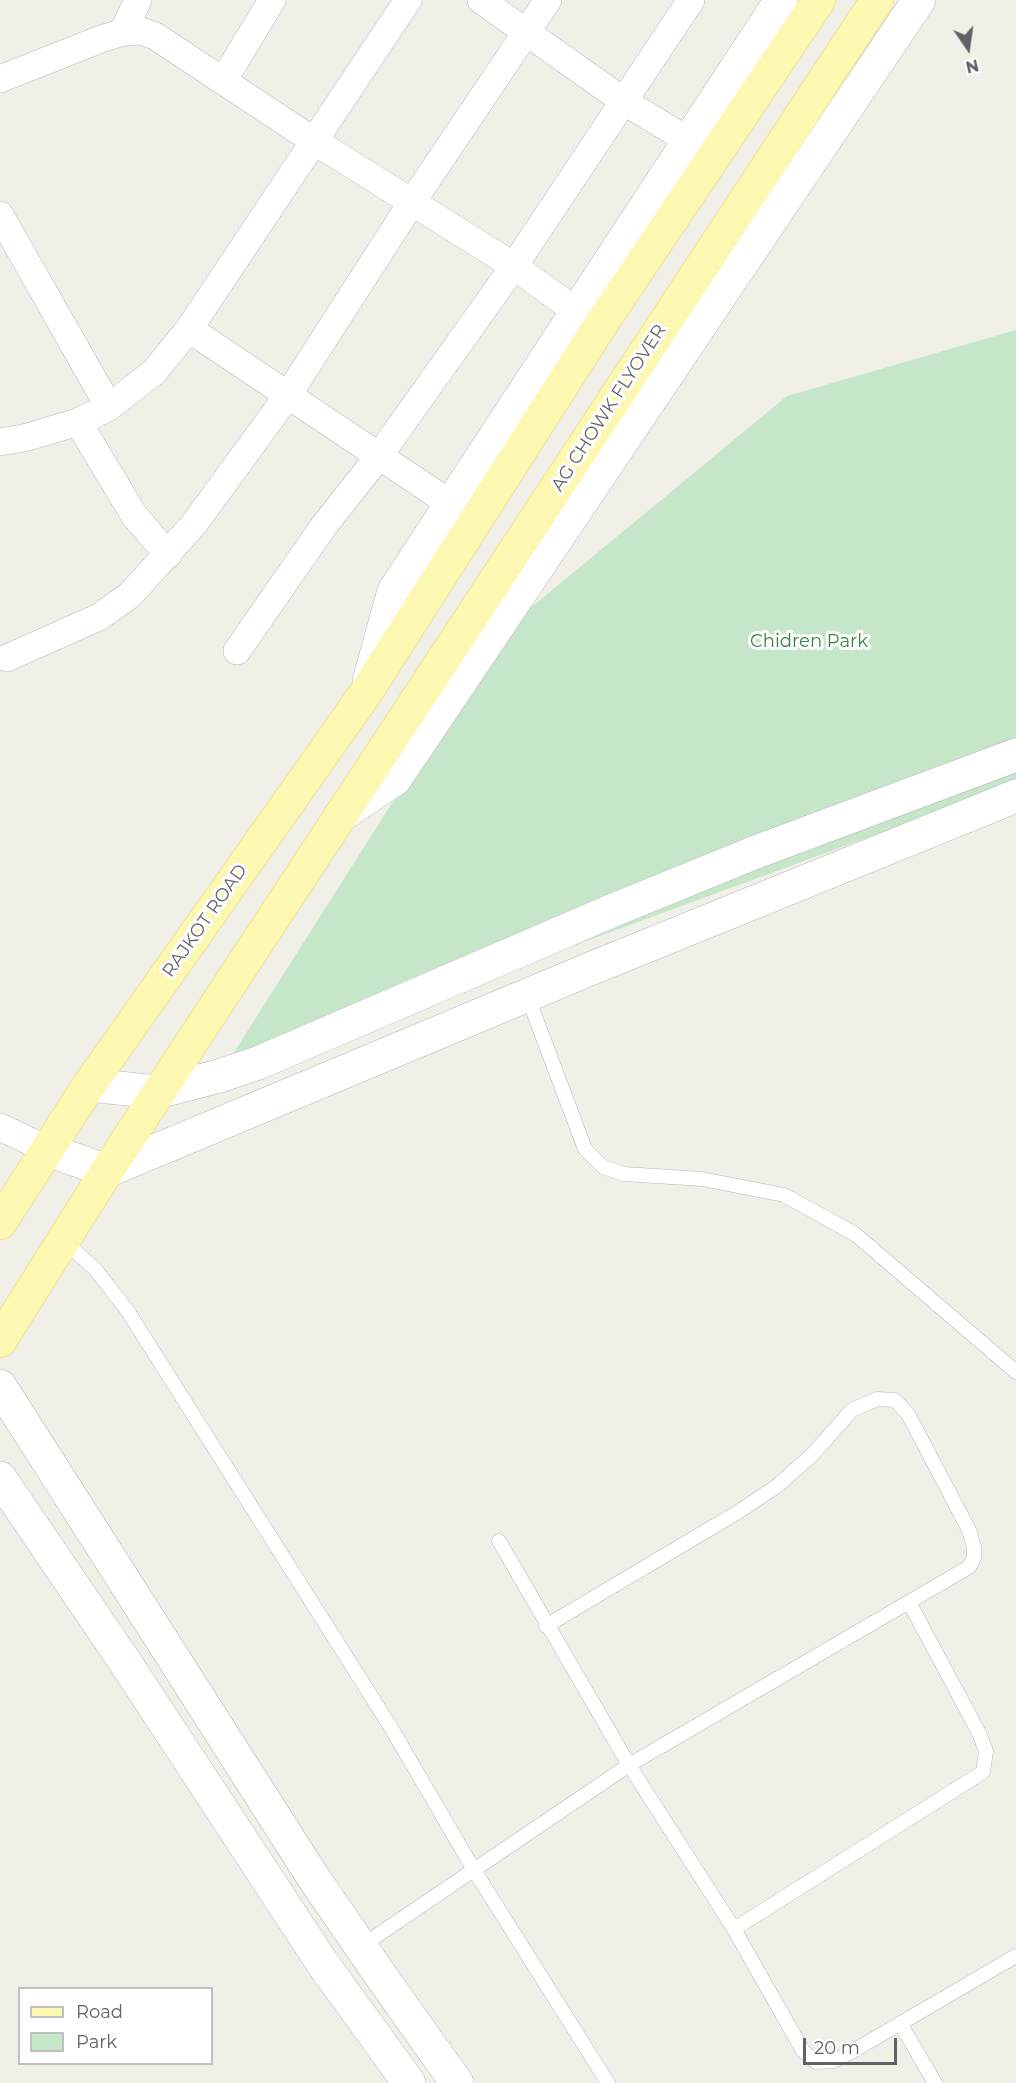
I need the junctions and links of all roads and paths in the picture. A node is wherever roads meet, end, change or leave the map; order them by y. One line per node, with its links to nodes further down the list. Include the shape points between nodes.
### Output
1 (272, 0): 14 (street)
2 (408, 0): 16 (street)
3 (481, 0): 12 (street)
4 (548, 0): 12 (street)
5 (691, 0): 15 (street)
6 (781, 0): 17 (street)
7 (819, 0): 32 (main road, via 598,329)
8 (877, 0): 35 (main road, AG CHOWK FLYOVER)
9 (919, 0): 35 (street, via 395,779)
10 (134, 2): 11 (street)
11 (123, 32): 13 (street); 14 (street, via 141,31 155,36)
12 (526, 32): 15 (street); 18 (street)
13 (0, 79)
14 (223, 81): 16 (street)
15 (625, 102): 17 (street); 20 (street)
16 (314, 141): 18 (street); 22 (street)
17 (689, 141): 21 (street)
18 (412, 202): 20 (street); 23 (street)
19 (0, 215): 24 (street)
20 (514, 266): 21 (street); 27 (street)
21 (577, 312): 28 (street)
22 (189, 329): 23 (street); 24 (street, via 154,372)
23 (288, 395): 27 (street); 29 (street)
24 (108, 407): 25 (street)
25 (78, 422): 26 (street); 29 (street, via 134,515)
26 (0, 442)
27 (379, 456): 28 (street); 30 (street, via 323,527)
28 (451, 504): 32 (street, via 394,591)
29 (168, 555): 31 (street, via 130,595 99,616)
30 (237, 651)
31 (7, 658)
32 (365, 694): 37 (main road, RAJKOT ROAD)
33 (1016, 755): 38 (street, via 616,909 258,1064)
34 (1016, 796): 36 (street)
35 (340, 816): 38 (main road)
36 (527, 995): 41 (street); 45 (lane, via 585,1149 603,1167 624,1174 702,1179 784,1195 855,1234)
37 (89, 1085): 38 (street); 40 (main road, RAJKOT ROAD)
38 (158, 1092): 41 (main road)
39 (0, 1127): 40 (street)
40 (48, 1150): 41 (street); 42 (main road, RAJKOT ROAD)
41 (107, 1170): 43 (main road)
42 (0, 1223)
43 (63, 1240): 44 (main road); 52 (lane, via 95,1269 127,1310 390,1726)
44 (0, 1341)
45 (1016, 1372)
46 (0, 1386): 54 (street)
47 (0, 1478): 57 (street, via 323,1964)
48 (499, 1541): 50 (lane)
49 (909, 1602): 50 (lane, via 969,1567 974,1546 908,1414 895,1400 877,1399 852,1410 812,1455 777,1486); 51 (lane); 53 (lane, via 979,1733 986,1751 983,1772)
50 (546, 1626): 51 (lane)
51 (629, 1766): 52 (lane); 53 (lane)
52 (474, 1869): 54 (lane); 59 (lane)
53 (734, 1929): 56 (lane, via 803,2051 816,2062 832,2061)
54 (360, 1947): 58 (street)
55 (1016, 1956): 56 (lane)
56 (900, 2023): 60 (lane)
57 (409, 2083)
58 (457, 2083)
59 (608, 2083)
60 (935, 2083)

